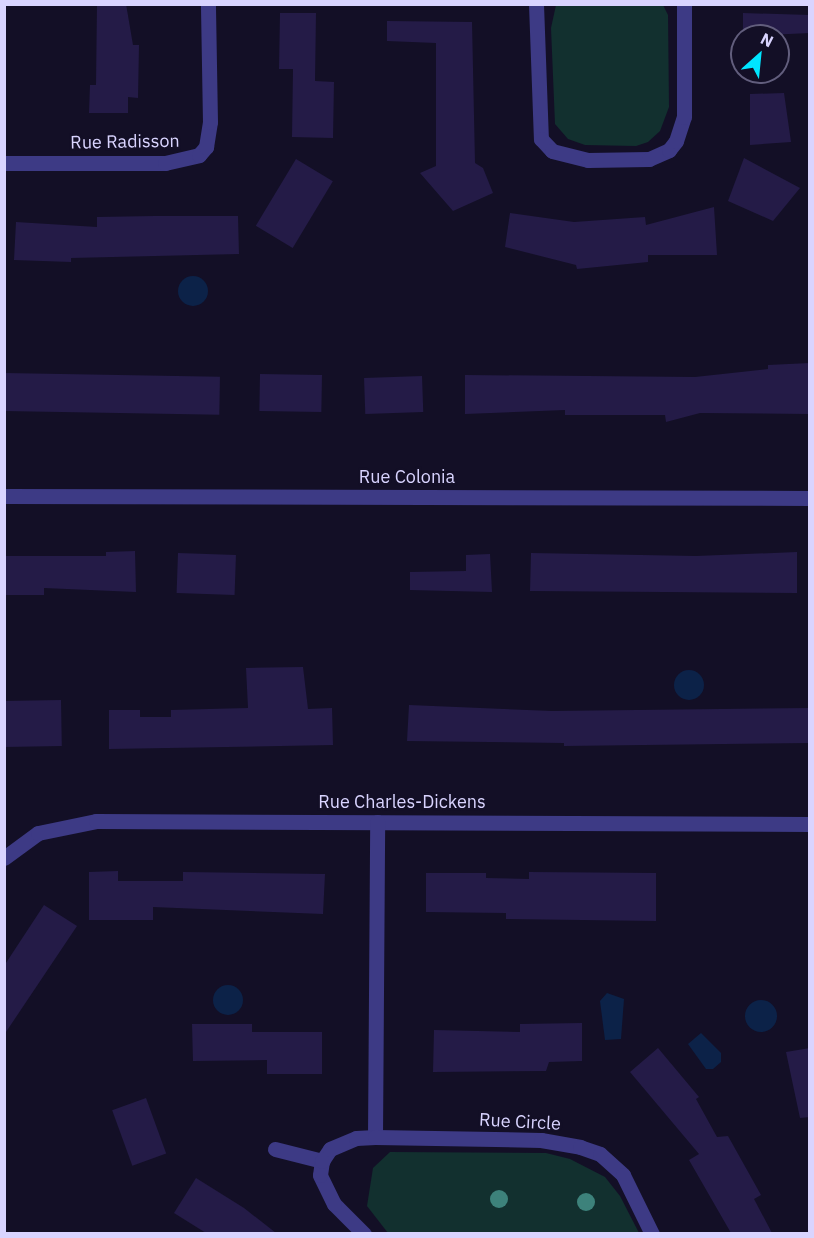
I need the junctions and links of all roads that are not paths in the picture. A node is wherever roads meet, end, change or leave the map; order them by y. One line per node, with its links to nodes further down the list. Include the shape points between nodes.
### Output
1 (208, 4): 4 (street, Rue Radisson, via 210,122 206,147 199,155 165,163)
2 (536, 4): 3 (street, via 541,139 552,151 588,160 648,159 669,150 676,141 684,117)
3 (684, 4)
4 (4, 163)
5 (4, 496): 6 (street, Rue Colonia)
6 (810, 498)
7 (377, 822): 8 (street, Rue Charles-Dickens); 9 (street, Rue Charles-Dickens, via 96,821 38,833); 10 (street)
8 (810, 824)
9 (4, 858)
10 (375, 1137): 12 (street, Rue Circle, via 342,1141); 14 (street, Rue Circle, via 541,1140 580,1147 600,1154 623,1175)
11 (275, 1149): 12 (street)
12 (322, 1161): 13 (street, via 324,1191)
13 (364, 1233)
14 (652, 1233)

